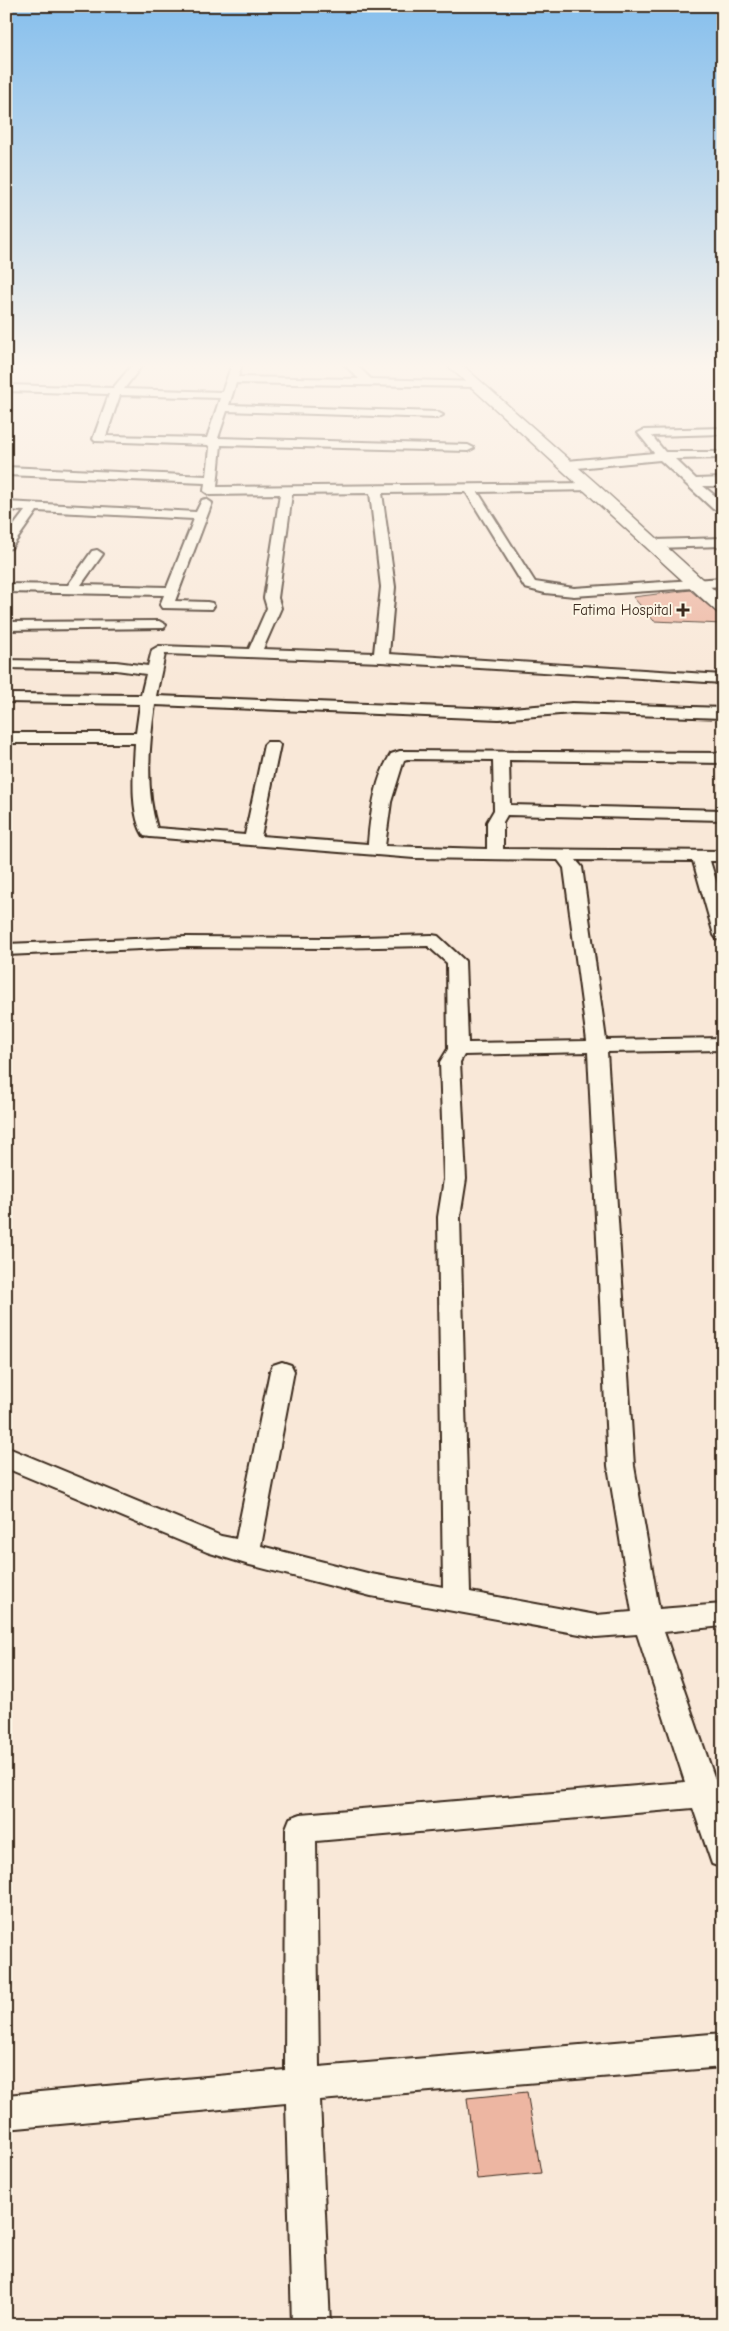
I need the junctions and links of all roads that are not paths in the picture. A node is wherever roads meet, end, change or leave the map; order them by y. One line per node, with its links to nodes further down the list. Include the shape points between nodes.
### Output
1 (30, 473): 7 (street)
2 (213, 473): 7 (street)
3 (576, 473): 8 (main road)
4 (683, 473): 6 (street)
5 (723, 482): 6 (street)
6 (694, 483): 13 (street, via 717,506)
7 (211, 486): 10 (street); 15 (street)
8 (592, 487): 9 (street); 18 (main road)
9 (470, 489): 11 (street); 21 (street, via 530,585 574,592)
10 (287, 490): 11 (street); 29 (street, via 271,598 274,608)
11 (376, 490): 30 (street, via 388,587)
12 (6, 506): 14 (street)
13 (723, 506)
14 (33, 508): 15 (street); 17 (street)
15 (201, 516): 24 (street)
16 (723, 542): 18 (street)
17 (6, 544)
18 (654, 544): 21 (main road)
19 (97, 554): 23 (street)
20 (723, 582): 21 (street)
21 (697, 584): 26 (main road)
22 (6, 588): 23 (street)
23 (72, 589): 24 (street)
24 (172, 591): 25 (street, via 167,605)
25 (207, 606)
26 (723, 608)
27 (159, 625): 28 (street)
28 (6, 626)
29 (254, 654): 30 (street); 32 (street, via 158,650)
30 (380, 658): 33 (street)
31 (6, 664): 32 (street, via 116,666)
32 (153, 671): 35 (street)
33 (723, 679)
34 (6, 698): 35 (street)
35 (148, 700): 36 (street, via 499,714 572,708); 38 (street)
36 (723, 713)
37 (6, 738): 38 (street)
38 (142, 738): 44 (street, via 143,817 150,832)
39 (272, 745): 44 (street)
40 (501, 756): 41 (street); 42 (street); 45 (street, via 421,753 397,757 385,792)
41 (723, 758)
42 (502, 810): 43 (street); 46 (street, via 495,822)
43 (723, 815)
44 (252, 840): 45 (street)
45 (376, 850): 46 (street)
46 (496, 854): 48 (street)
47 (700, 855): 48 (street); 49 (street); 50 (street)
48 (564, 856): 53 (street, via 574,867)
49 (723, 856)
50 (723, 935)
51 (6, 950): 54 (street, via 186,942 432,940 456,960)
52 (723, 1044): 53 (street)
53 (597, 1046): 54 (street); 60 (street, via 621,1466)
54 (458, 1049): 58 (street, via 450,1062 455,1179 449,1217)
55 (282, 1371): 57 (street)
56 (6, 1457): 57 (street, via 216,1545)
57 (246, 1553): 58 (street, via 371,1586)
58 (457, 1601): 60 (street, via 596,1626)
59 (723, 1615): 60 (street)
60 (647, 1622): 61 (street)
61 (705, 1794): 62 (street); 64 (street, via 301,1828)
62 (723, 1854)
63 (723, 2050): 64 (street)
64 (302, 2085): 65 (street); 66 (street)
65 (6, 2112)
66 (311, 2325)

